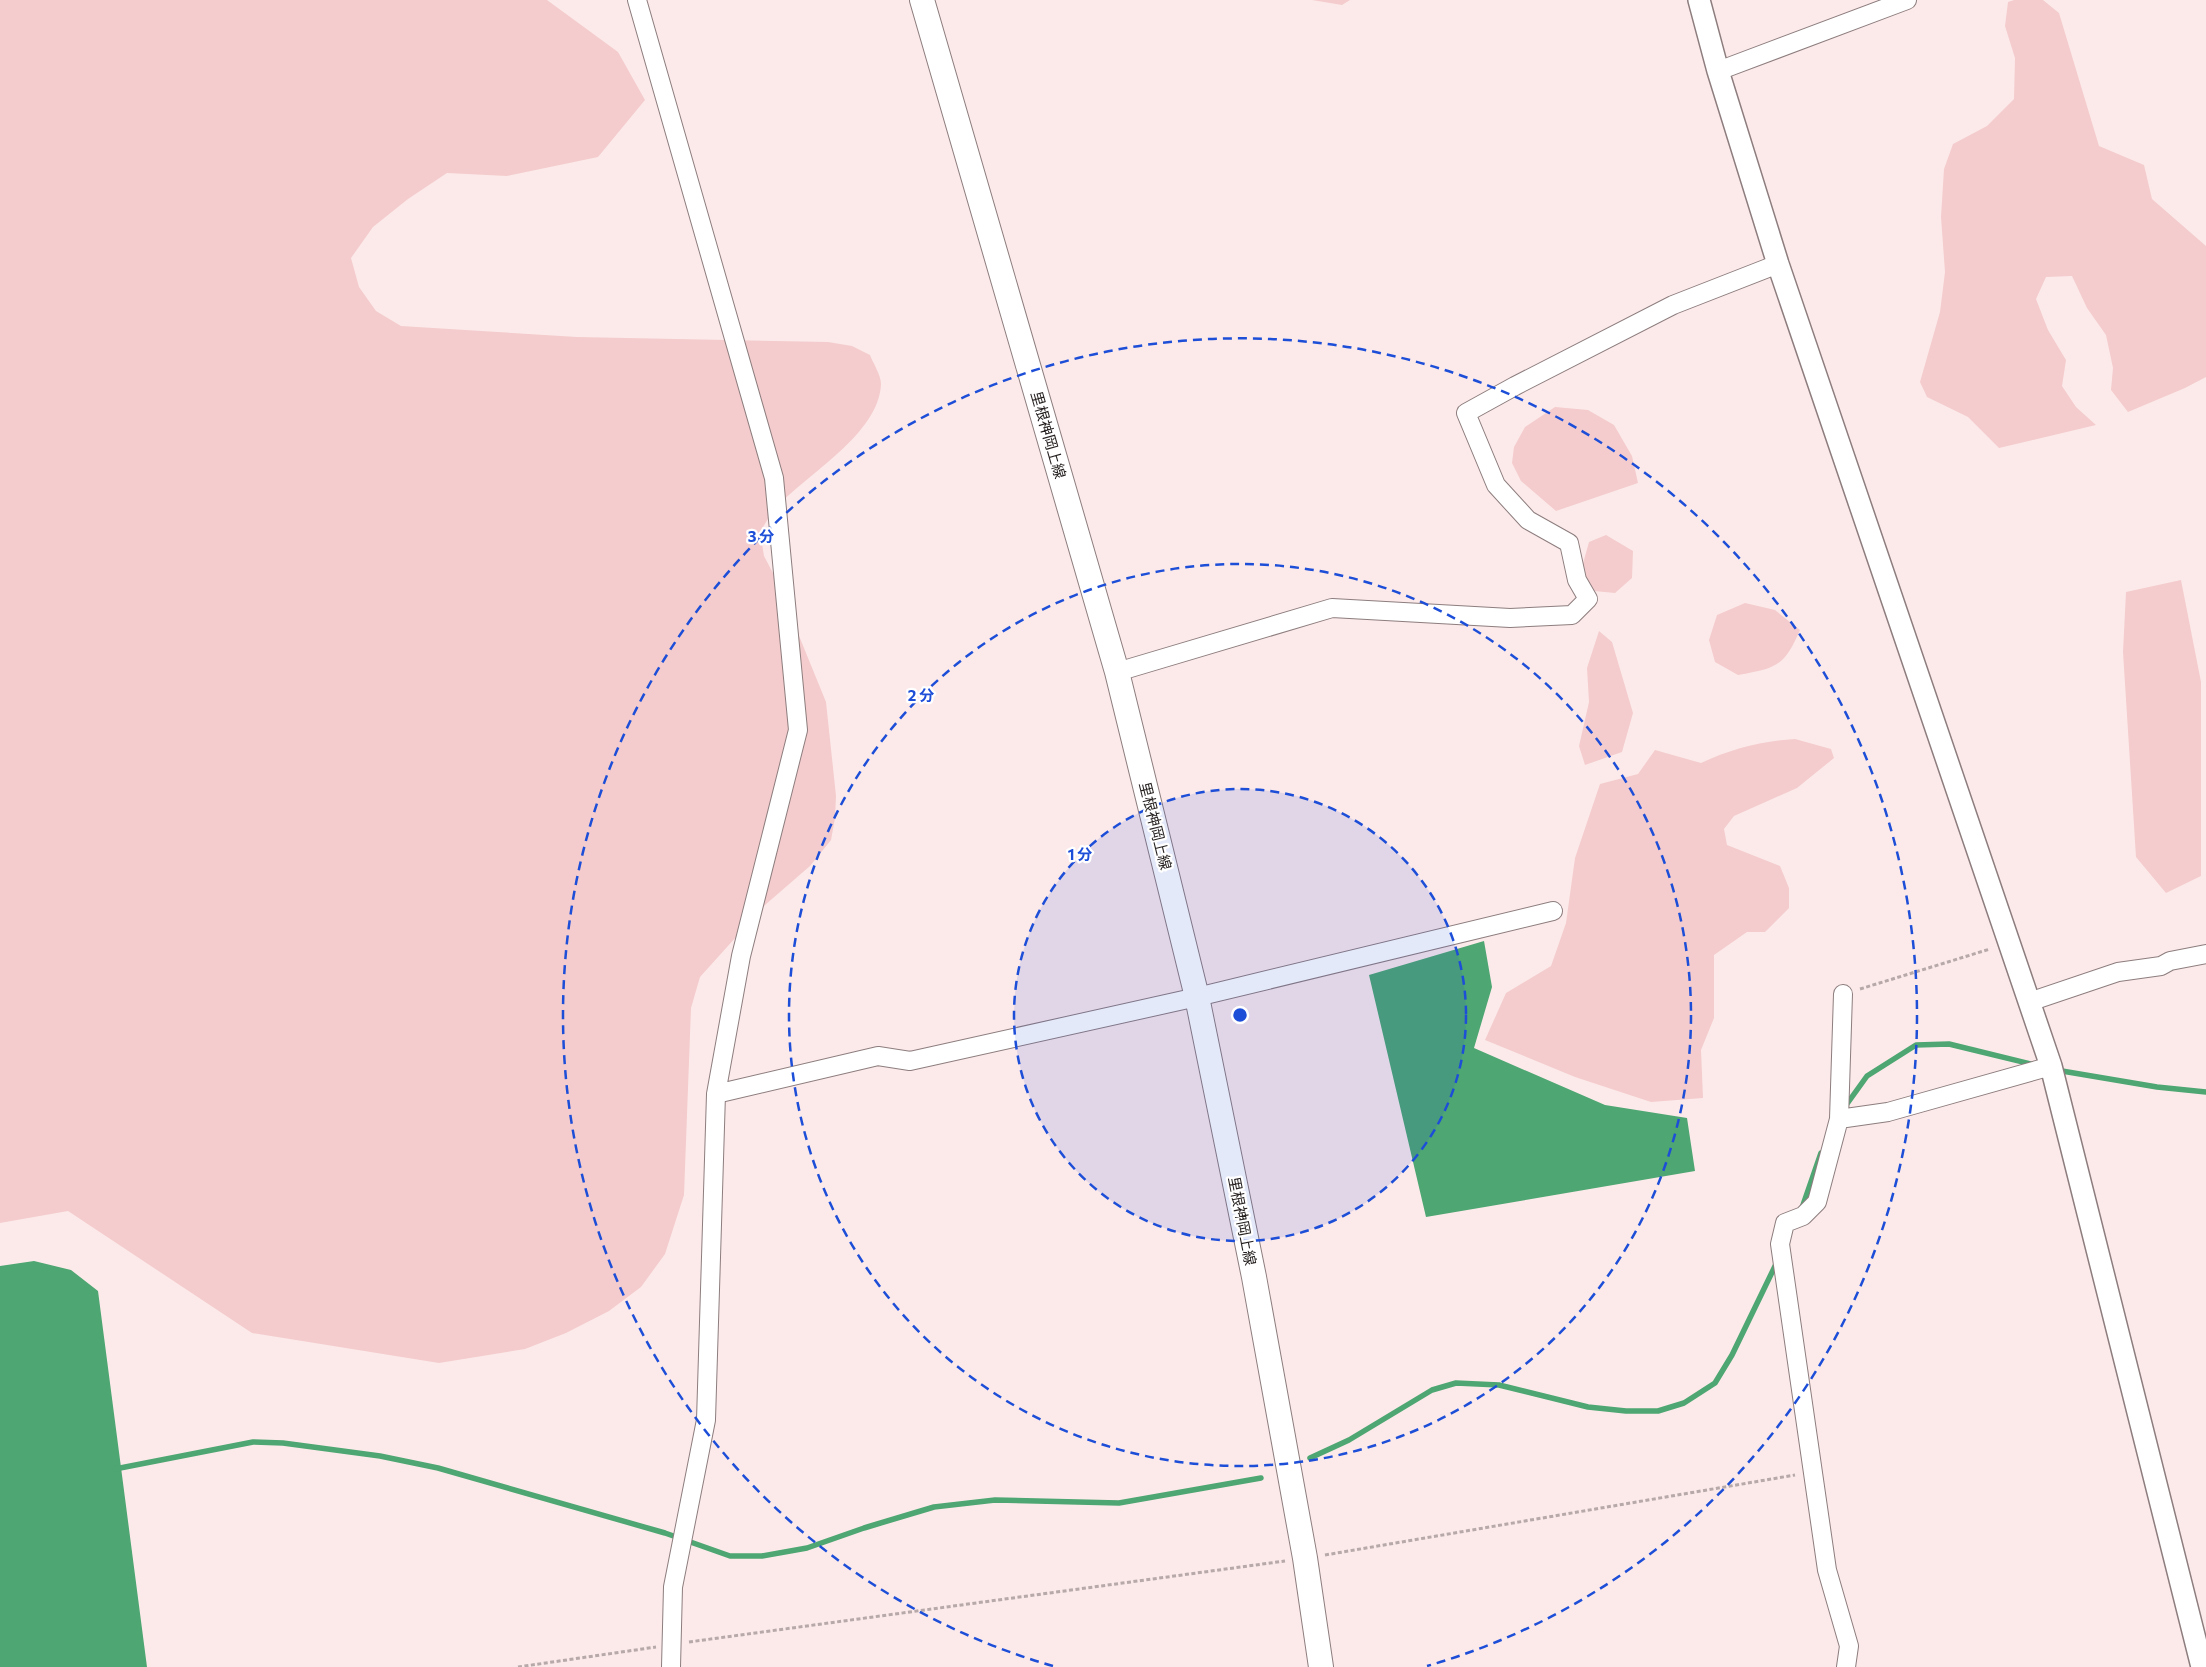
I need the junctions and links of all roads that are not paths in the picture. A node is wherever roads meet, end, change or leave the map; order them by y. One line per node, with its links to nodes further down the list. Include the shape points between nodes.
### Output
1 (638, 0): 14 (street, via 774,478 798,730 741,956)
2 (922, 0): 7 (main road, 里根神岡上線)
3 (1700, 0): 5 (street)
4 (1906, 0): 5 (street)
5 (1718, 71): 6 (street)
6 (1778, 264): 7 (street, via 1673,305 1466,413 1496,485 1528,520 1570,543 1577,580 1588,599 1572,615 1510,618 1332,608); 12 (street)
7 (1117, 672): 11 (main road, 里根神岡上線)
8 (1553, 911): 11 (street)
9 (2206, 954): 12 (street, via 2160,966 2118,972)
10 (1843, 994): 15 (street)
11 (1197, 997): 14 (street, via 910,1061 878,1056); 17 (main road, 里根神岡上線, via 1254,1277 1305,1558)
12 (2030, 1002): 13 (street)
13 (2051, 1066): 15 (street, via 1888,1112); 19 (street)
14 (716, 1094): 16 (street, via 706,1420 673,1587)
15 (1839, 1119): 18 (street, via 1816,1202 1803,1216 1785,1223 1780,1244 1826,1570 1849,1646)
16 (670, 1667)
17 (1321, 1667)
18 (1846, 1667)
19 (2202, 1667)

